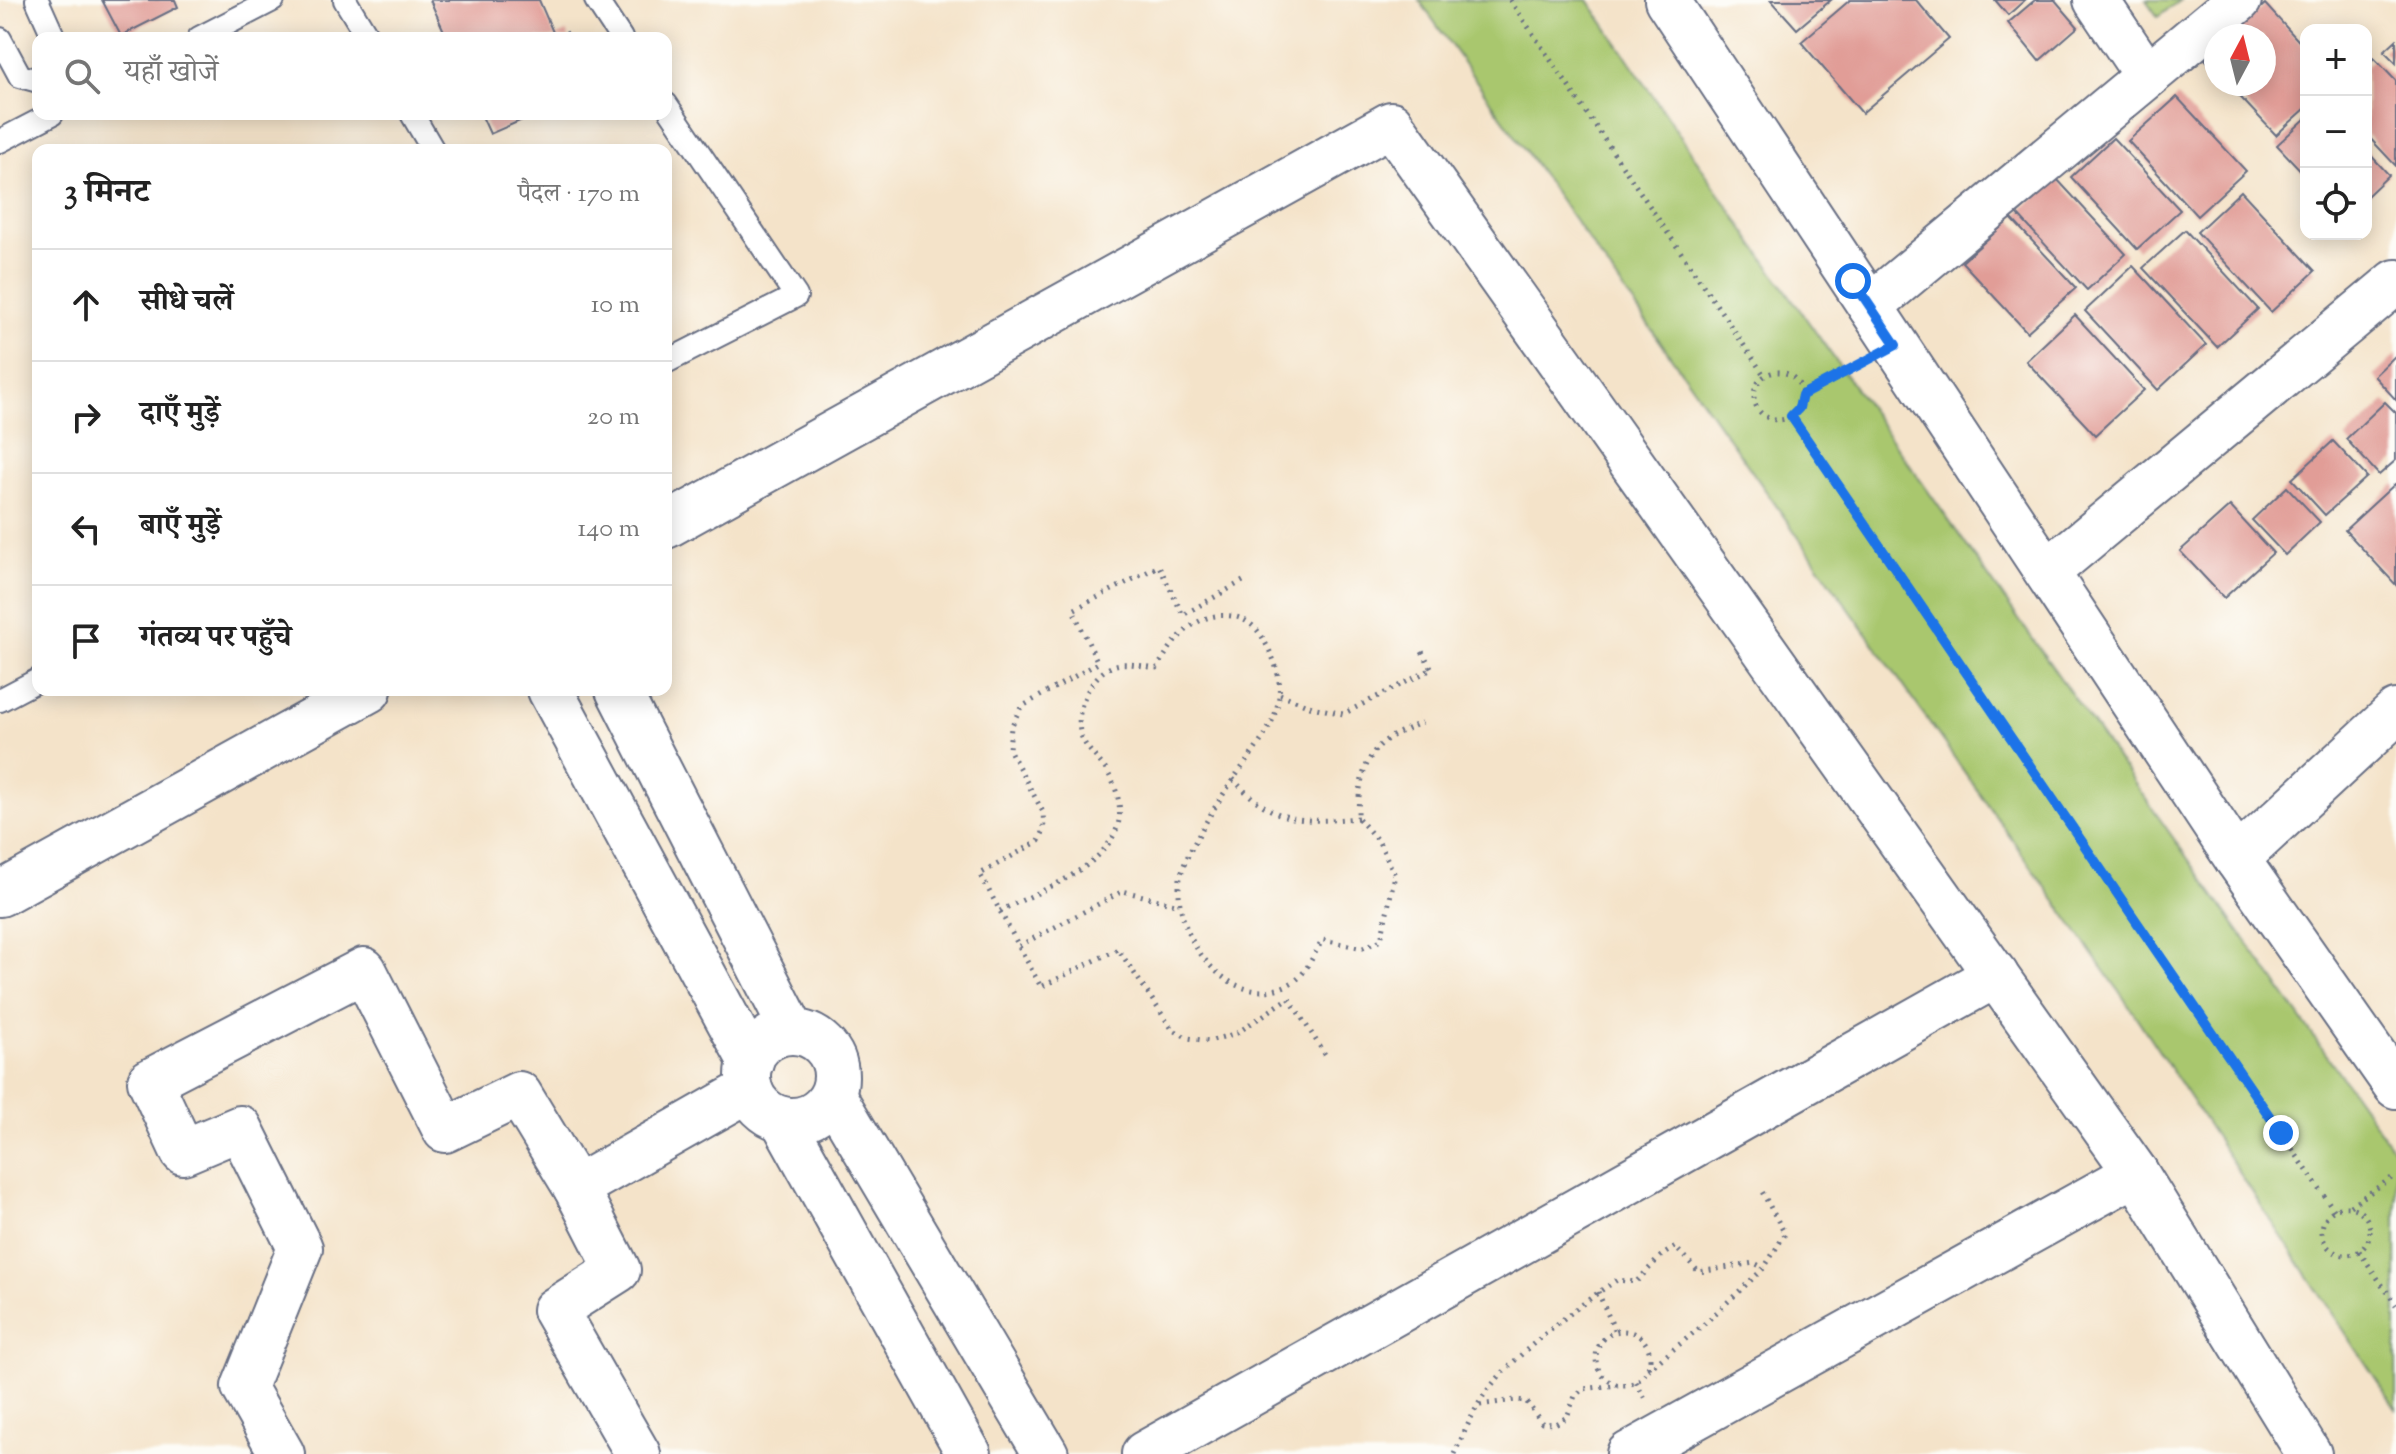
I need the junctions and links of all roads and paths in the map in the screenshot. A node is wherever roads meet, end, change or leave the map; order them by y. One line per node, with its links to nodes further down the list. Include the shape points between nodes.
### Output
1 (37, 0): 9 (lane)
2 (273, 0): 10 (lane)
3 (345, 0): 11 (lane)
4 (596, 0): 12 (lane)
5 (1510, 0): 25 (path)
6 (1667, 0): 22 (street)
7 (2096, 0): 14 (street)
8 (2239, 0): 14 (street)
9 (51, 32)
10 (211, 32)
11 (364, 32)
12 (617, 32)
13 (0, 39): 15 (lane, via 20,76)
14 (2147, 76): 22 (street)
15 (32, 79)
16 (672, 113): 24 (lane, via 796,296)
17 (40, 120): 19 (lane)
18 (416, 120): 20 (lane)
19 (0, 141)
20 (430, 144)
21 (2396, 282): 29 (street)
22 (1870, 306): 23 (street)
23 (1896, 345): 26 (path); 29 (street)
24 (672, 359)
25 (1764, 375): 26 (path, via 1788,374); 27 (path, via 1754,388 1758,410 1771,420)
26 (1802, 395): 27 (path)
27 (1791, 416): 59 (path)
28 (672, 523): 47 (street, via 1391,124)
29 (2047, 572): 42 (street)
30 (1243, 581): 45 (path, via 1183,615 1159,566 1073,610 1098,663 1021,707 1011,727 1009,749 1043,812 1044,830 1039,841 980,874)
31 (1420, 648): 33 (path, via 1432,669 1343,714)
32 (32, 683): 37 (lane)
33 (1280, 694): 40 (path, via 1274,723); 45 (path, via 1275,661 1263,637 1244,617 1216,614 1194,622 1157,668 1120,664 1106,669 1093,681 1079,729 1119,795 1118,826 1092,863)
34 (358, 696): 43 (street)
35 (553, 696): 50 (street)
36 (621, 696): 48 (street)
37 (0, 700)
38 (2396, 712): 42 (street)
39 (1422, 722): 41 (path, via 1385,740 1370,758 1358,789)
40 (1233, 779): 41 (path, via 1264,808 1281,816); 44 (path, via 1189,853 1178,884)
41 (1358, 818): 44 (path, via 1379,842 1395,875 1381,940 1363,948 1323,940 1300,977 1282,988 1254,991 1229,983 1209,967)
42 (2237, 859): 51 (street)
43 (0, 894)
44 (1179, 905): 46 (path, via 1123,891)
45 (1000, 911): 46 (path)
46 (1019, 946): 49 (path, via 1041,987 1118,949 1172,1029 1188,1038 1209,1041 1237,1033 1289,998)
47 (1996, 975): 54 (street); 73 (street)
48 (793, 1032): 50 (street, via 767,1040 757,1050); 52 (street, via 807,1034 830,1052 836,1066)
49 (1326, 1056)
50 (750, 1076): 53 (street, via 757,1103); 56 (street)
51 (2396, 1086)
52 (833, 1095): 53 (street, via 812,1117); 72 (street)
53 (782, 1119): 71 (street)
54 (2136, 1173): 68 (street); 76 (street)
55 (2396, 1175): 58 (path)
56 (576, 1188): 69 (street, via 519,1094 445,1130 364,970 150,1081 183,1152 240,1128 300,1248 244,1387); 70 (street, via 618,1270 555,1310)
57 (1760, 1188): 61 (path, via 1785,1234)
58 (2350, 1207): 59 (path); 60 (path, via 2364,1215 2370,1229)
59 (2334, 1210): 60 (path, via 2323,1222 2327,1245 2339,1254)
60 (2359, 1251): 63 (path)
61 (1764, 1268): 62 (path, via 1754,1263 1699,1272 1675,1247 1636,1282 1617,1280); 65 (path)
62 (1598, 1292): 64 (path); 67 (path, via 1516,1361)
63 (2396, 1305)
64 (1615, 1331): 65 (path, via 1642,1337 1650,1352); 66 (path, via 1600,1342 1596,1360 1603,1377)
65 (1648, 1370): 66 (path, via 1636,1382)
66 (1619, 1385): 67 (path, via 1583,1389 1567,1417 1555,1424 1542,1423 1526,1401)
67 (1479, 1405): 74 (path)
68 (1678, 1442): 75 (street)
69 (282, 1454)
70 (638, 1454)
71 (969, 1454)
72 (1046, 1454)
73 (1144, 1454)
74 (1454, 1454)
75 (1629, 1454)
76 (2309, 1454)

